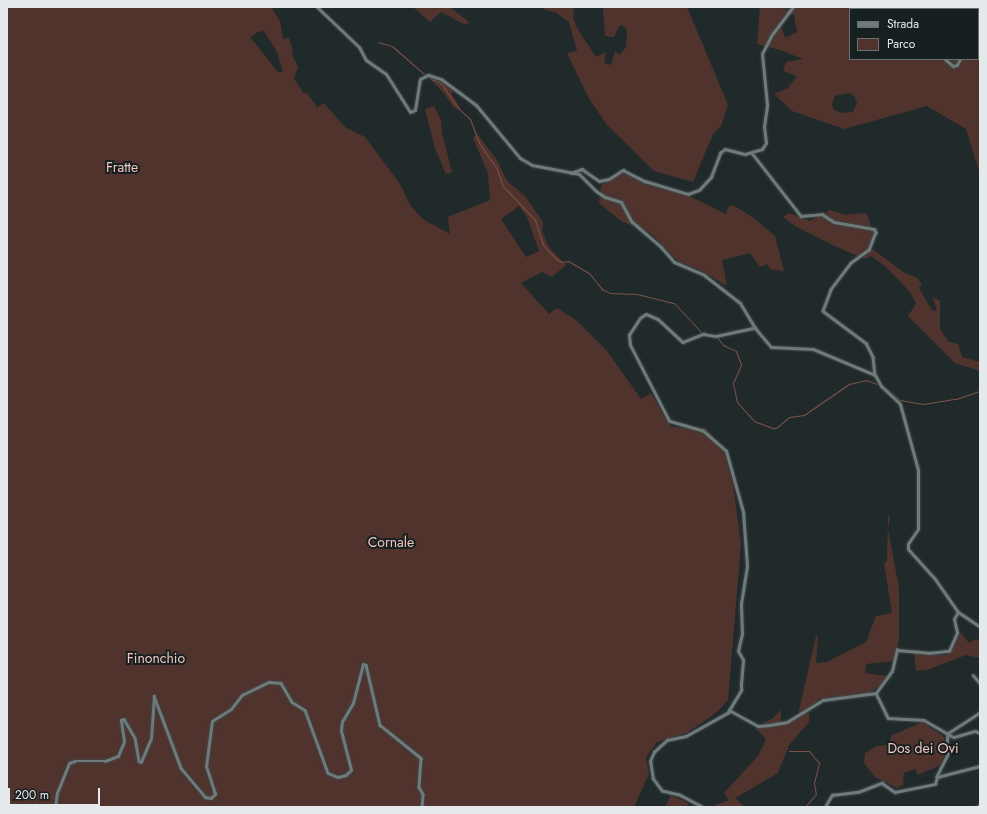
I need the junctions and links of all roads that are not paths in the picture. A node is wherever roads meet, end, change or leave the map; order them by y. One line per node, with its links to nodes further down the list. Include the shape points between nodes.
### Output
1 (317, 7): 8 (street, via 359,47 366,60 386,74 410,112 415,110 420,79 428,75 441,79 476,105 520,158 532,165)
2 (782, 7): 3 (street)
3 (787, 7)
4 (793, 7): 7 (street, via 771,36 762,54 767,98 764,127 766,143 762,149)
5 (946, 60): 6 (street, via 953,66)
6 (960, 60)
7 (752, 153): 8 (street, via 725,149 720,153 712,177 699,190 688,194 645,181 622,170 609,179 599,181 582,169); 10 (street, via 801,216 822,214 834,222 874,229 876,232 872,247 851,263 831,290 823,311 866,343 873,357)
8 (571, 174): 9 (street, via 579,174 601,194 621,202 631,221 674,262 704,275 740,303)
9 (755, 328): 10 (street, via 771,348 813,349); 16 (street, via 722,335 703,334 683,342 658,319 646,314 640,318 629,335 630,345 669,420 703,431 726,450 743,512 747,566 741,604 742,634 738,651 743,660 741,690)
10 (875, 375): 11 (street, via 881,386 900,404 918,470 918,529 908,544 908,549 935,579)
11 (958, 612): 12 (street); 15 (street, via 954,618 957,633 949,651 929,653 897,650 892,671)
12 (980, 627)
13 (973, 675): 14 (street)
14 (980, 683)
15 (876, 693): 16 (street, via 823,700 787,722 770,725 758,726 735,712); 19 (street, via 888,718 924,720)
16 (728, 712): 25 (street, via 686,736 666,740 650,760 653,779 662,791 679,795)
17 (980, 713): 19 (street)
18 (980, 732): 19 (street, via 954,737)
19 (948, 734): 21 (street, via 947,745 950,751)
20 (980, 766): 21 (street)
21 (937, 777): 26 (street, via 935,784 895,792 882,783 858,792 832,795)
22 (980, 804): 27 (street)
23 (55, 807): 24 (street, via 57,793 69,763 75,760 106,761 118,756 124,742 121,720 124,719 135,738 141,762 151,739 154,696 181,768 206,797 211,798 215,794 206,768 212,721 231,709 242,695 269,682 281,683 292,702 305,710 328,773 338,777 346,775 351,770 341,731 342,722 353,703 363,664 366,665 380,725 422,758 419,787 423,794)
24 (422, 807)
25 (702, 807)
26 (825, 807)
27 (978, 807)

